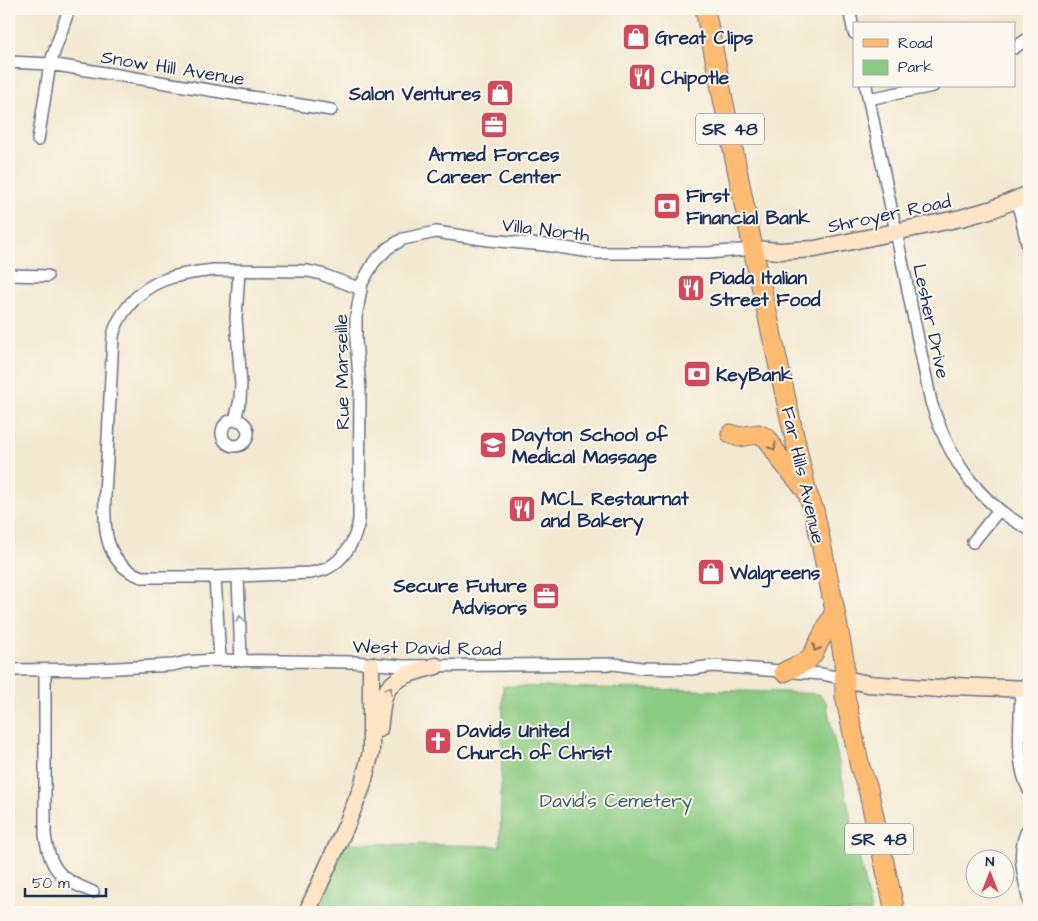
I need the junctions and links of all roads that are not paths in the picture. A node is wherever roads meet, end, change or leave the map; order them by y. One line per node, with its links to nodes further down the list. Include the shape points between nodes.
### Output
1 (69, 9): 8 (street)
2 (705, 9): 16 (main road, Far Hills Avenue / SR 48)
3 (849, 9): 4 (street)
4 (853, 28)
5 (1029, 38): 6 (street)
6 (1016, 47)
7 (9, 62): 8 (street, Snow Hill Avenue)
8 (50, 64): 12 (street, Snow Hill Avenue); 13 (street)
9 (866, 88): 11 (street, Lesher Drive)
10 (923, 88): 11 (street)
11 (868, 99): 15 (street, Lesher Drive)
12 (331, 110)
13 (38, 140)
14 (1023, 197): 15 (street, Shroyer Road, via 961,218); 17 (street)
15 (896, 232): 16 (street, Shroyer Road, via 808,250); 25 (street, Lesher Drive, via 931,402 940,429 961,468 979,492)
16 (753, 249): 21 (street, Villa North, via 708,253 598,253 436,232 403,239 388,248 368,272); 24 (main road, Far Hills Avenue / SR 48)
17 (1029, 252)
18 (239, 271): 21 (street, Rue Marseille, via 308,271); 22 (street, via 236,318 241,384); 29 (street, Rue Marseille, via 200,272 152,284 132,301 119,319 113,336 106,491 110,547 122,566 142,578)
19 (9, 275): 20 (street)
20 (47, 276)
21 (361, 289): 28 (street, Rue Marseille, via 356,317 360,390 359,520 354,540 347,551 325,570)
22 (235, 420)
23 (731, 434): 24 (main road, one-way to 24, via 761,435 769,440)
24 (808, 493): 30 (main road, Far Hills Avenue / SR 48)
25 (999, 510): 26 (street, Lesher Drive); 27 (street)
26 (1029, 529)
27 (973, 542)
28 (238, 576): 29 (street, Rue Marseille); 32 (street, one-way to 28)
29 (215, 577): 31 (street)
30 (835, 611): 37 (main road, one-way to 37, via 814,654); 38 (main road, Far Hills Avenue / SR 48)
31 (220, 660): 32 (street, West David Road); 36 (street, West David Road)
32 (241, 661): 33 (street, West David Road)
33 (371, 665): 34 (street, West David Road); 40 (street)
34 (436, 666): 37 (street, West David Road, via 614,664 641,668 714,666); 40 (street, one-way to 34, via 390,686 403,676)
35 (9, 670): 36 (street, West David Road)
36 (45, 670): 43 (street, via 47,851 52,863 69,882)
37 (784, 672): 38 (street, West David Road)
38 (845, 679): 39 (street, via 868,684 939,689 952,686); 46 (main road, Far Hills Avenue / SR 48, via 845,696 860,768 868,788)
39 (1025, 688): 41 (street, via 1021,762)
40 (371, 752): 45 (street, via 362,787)
41 (1029, 790)
42 (1029, 827): 44 (street, via 1021,854)
43 (93, 892)
44 (1029, 902)
45 (307, 912)
46 (895, 912)

